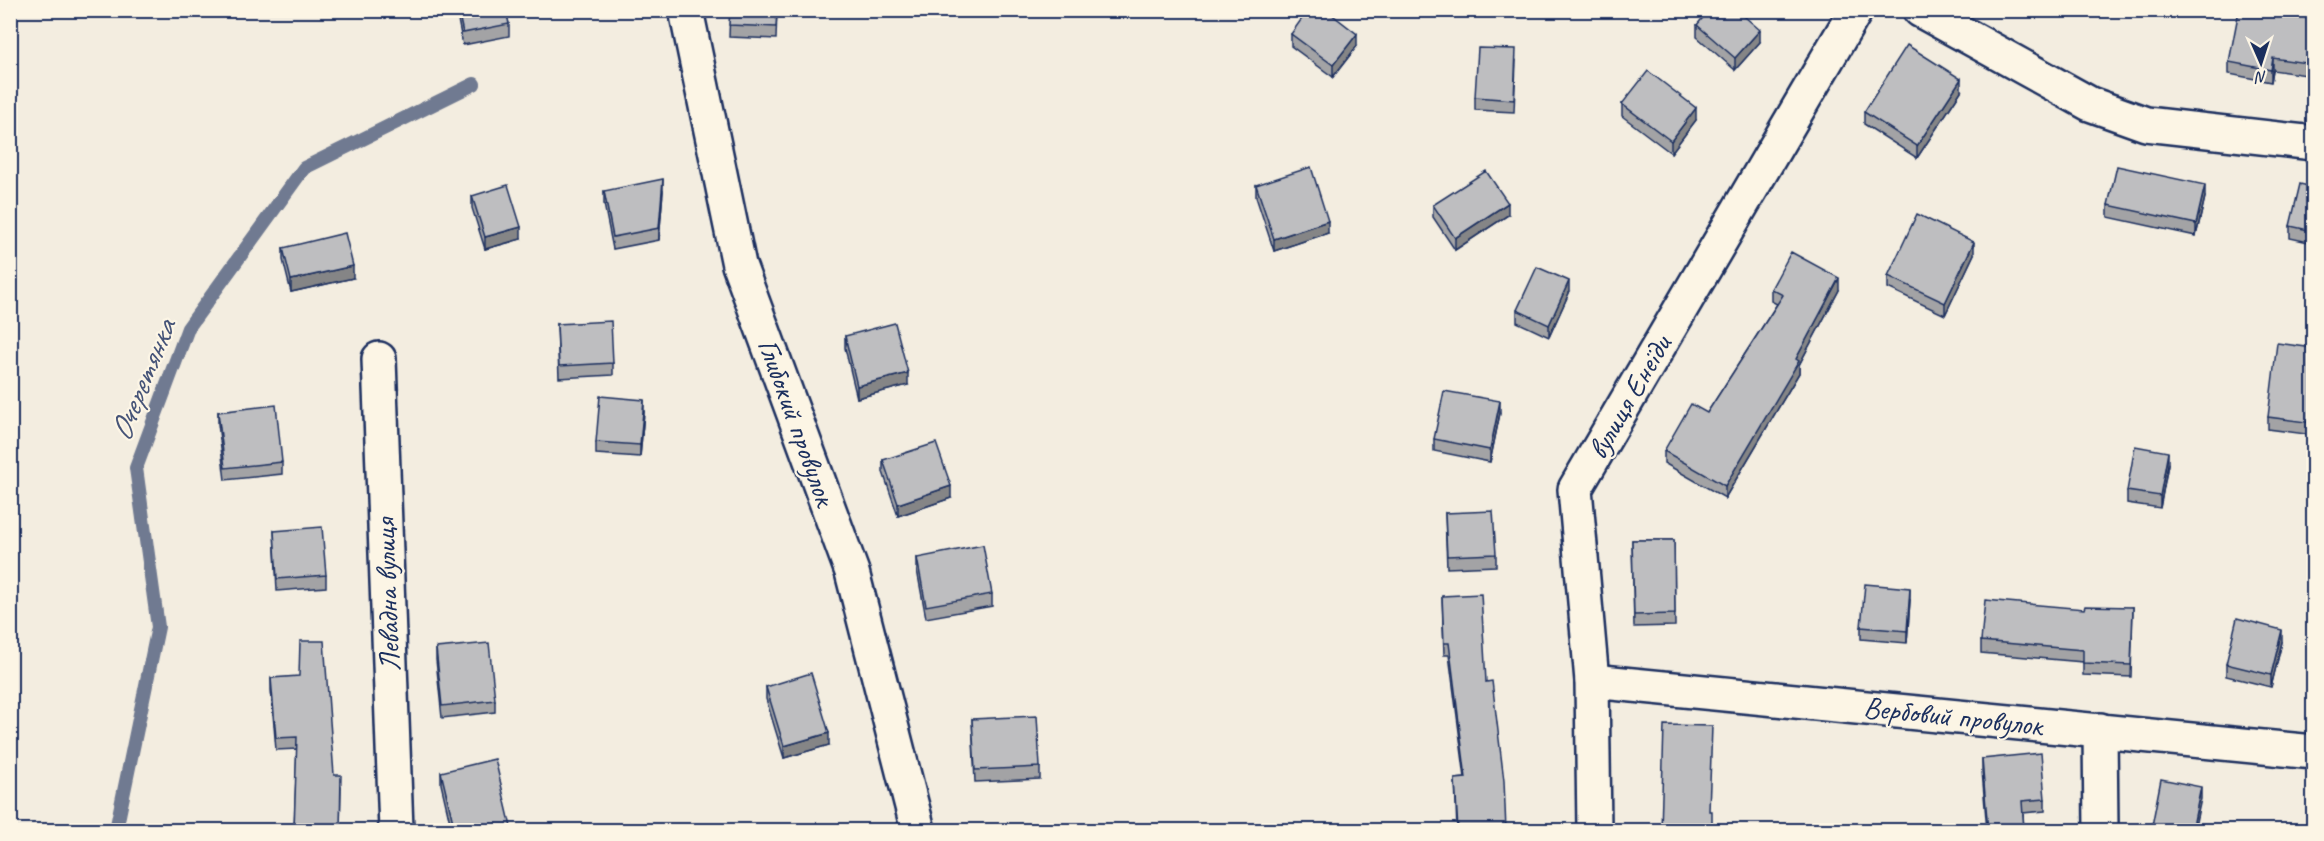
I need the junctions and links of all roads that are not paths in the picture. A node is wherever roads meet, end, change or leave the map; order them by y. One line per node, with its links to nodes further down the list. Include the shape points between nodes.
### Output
1 (686, 10): 10 (street, Глибокий провулок, via 739,265 852,572)
2 (1856, 10): 6 (street, вулиця Енеїди, via 1575,489)
3 (1920, 10): 4 (street, via 2091,104 2146,124)
4 (2313, 143)
5 (379, 359): 9 (street, Левадна вулиця)
6 (1592, 681): 7 (street, Вербовий провулок); 11 (street, вулиця Енеїди)
7 (2100, 730): 8 (street, Вербовий провулок); 12 (street)
8 (2313, 752)
9 (396, 831)
10 (918, 831)
11 (1594, 831)
12 (2101, 831)

